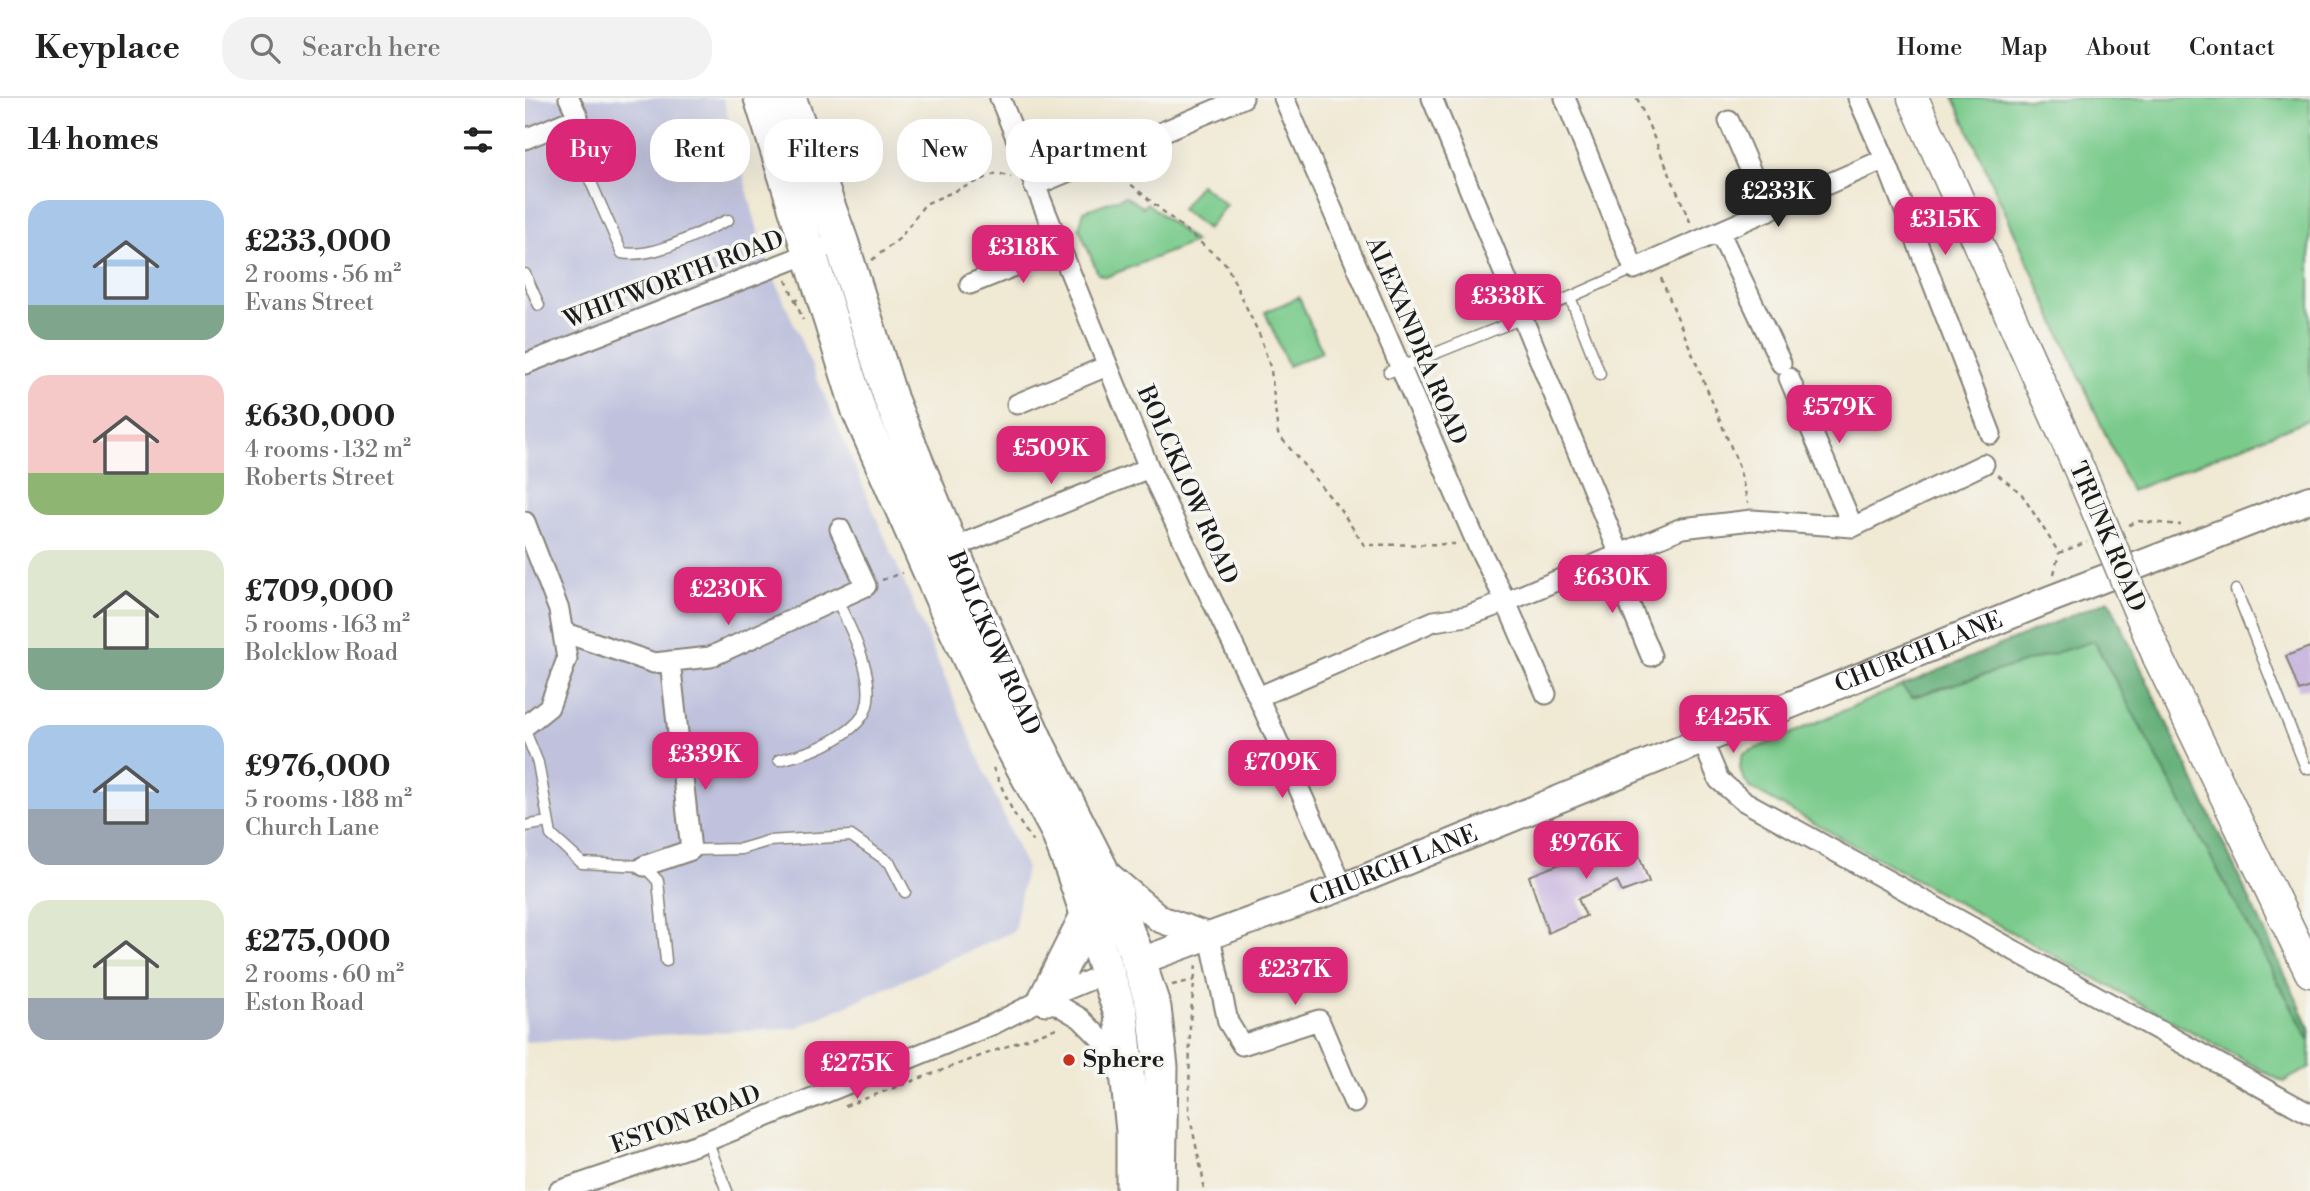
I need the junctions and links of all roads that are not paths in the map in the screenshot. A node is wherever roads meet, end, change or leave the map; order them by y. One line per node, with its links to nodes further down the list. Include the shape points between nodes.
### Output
1 (569, 98): 11 (street, via 578,117)
2 (761, 98): 23 (highway, BOLCKOW ROAD)
3 (789, 98): 21 (highway, BOLCKOW ROAD)
4 (1000, 98): 17 (street, BOLCKLOW ROAD)
5 (1284, 98): 32 (street, ALEXANDRA ROAD)
6 (1432, 98): 29 (street)
7 (1565, 98): 24 (street)
8 (1858, 98): 15 (street)
9 (1913, 98): 67 (main road, TRUNK ROAD, bridge, via 2158,657)
10 (1233, 100): 17 (street)
11 (574, 119)
12 (1729, 121): 18 (street)
13 (546, 131): 14 (street)
14 (525, 139)
15 (1885, 159): 18 (street); 35 (street)
16 (591, 182): 19 (lane, via 622,253 652,252)
17 (1034, 186): 22 (street, BOLCKLOW ROAD)
18 (1768, 211): 20 (street)
19 (728, 220)
20 (1720, 233): 24 (street); 40 (street)
21 (841, 242): 23 (street, WHITWORTH ROAD); 60 (highway, BOLCKOW ROAD, via 891,400)
22 (1060, 248): 26 (street); 31 (street, BOLCKLOW ROAD)
23 (810, 254): 30 (street, WHITWORTH ROAD); 60 (highway, BOLCKOW ROAD, via 859,411 978,678 1057,830)
24 (1634, 269): 27 (lane)
25 (525, 274): 28 (lane)
26 (970, 284)
27 (1570, 297): 29 (lane); 33 (lane)
28 (539, 305)
29 (1523, 318): 32 (lane); 43 (street)
30 (525, 364)
31 (1107, 366): 34 (street); 37 (street, BOLCKLOW ROAD)
32 (1395, 370): 46 (street, ALEXANDRA ROAD)
33 (1600, 374)
34 (1017, 404)
35 (1991, 434)
36 (1984, 464): 40 (street)
37 (1149, 468): 42 (street); 51 (street, BOLCKLOW ROAD)
38 (2310, 499): 53 (street, CHURCH LANE, via 2048,600)
39 (525, 522): 47 (street)
40 (1853, 527): 43 (street, via 1752,520 1682,528)
41 (840, 529): 45 (street, via 866,586)
42 (970, 541)
43 (1615, 557): 46 (street); 48 (street)
44 (2236, 590): 55 (lane, via 2306,768)
45 (837, 600): 49 (street, via 710,657); 54 (lane, via 859,648 869,692 866,711 852,728 817,749)
46 (1506, 602): 50 (street, ALEXANDRA ROAD); 51 (street, via 1467,616 1434,621)
47 (563, 632): 49 (street, via 654,663); 52 (street, via 567,659 548,707)
48 (1651, 656)
49 (670, 661): 58 (street)
50 (1546, 694)
51 (1258, 696): 61 (street, BOLCKLOW ROAD)
52 (525, 729): 56 (lane, via 538,763)
53 (1703, 742): 61 (street, CHURCH LANE); 72 (street, via 1719,780 1742,800)
54 (779, 760)
55 (2310, 768)
56 (548, 822): 57 (lane); 59 (lane, via 551,835 582,863)
57 (525, 826)
58 (691, 850): 59 (street); 62 (lane, via 851,836 890,863)
59 (644, 866): 65 (lane, via 658,881)
60 (1086, 869): 63 (highway); 64 (street, via 1160,919); 68 (highway, BOLCKOW ROAD)
61 (1343, 887): 64 (street, CHURCH LANE)
62 (905, 892)
63 (1087, 916): 66 (highway); 69 (highway)
64 (1210, 937): 68 (street, CHURCH LANE); 71 (street, via 1228,1022 1243,1045 1319,1020)
65 (666, 961)
66 (1107, 972): 68 (street, ESTON ROAD); 69 (street, ESTON ROAD); 70 (highway, via 1121,1014)
67 (2310, 972)
68 (1143, 976): 77 (highway, BOLCKOW ROAD, via 1154,1008 1161,1067)
69 (1046, 998): 70 (street, via 1080,1018); 73 (street, ESTON ROAD, via 994,1024)
70 (1126, 1063): 76 (highway)
71 (1354, 1103)
72 (2310, 1114)
73 (707, 1141): 74 (street, ESTON ROAD); 75 (lane)
74 (559, 1191)
75 (727, 1191)
76 (1133, 1191)
77 (1159, 1191)

